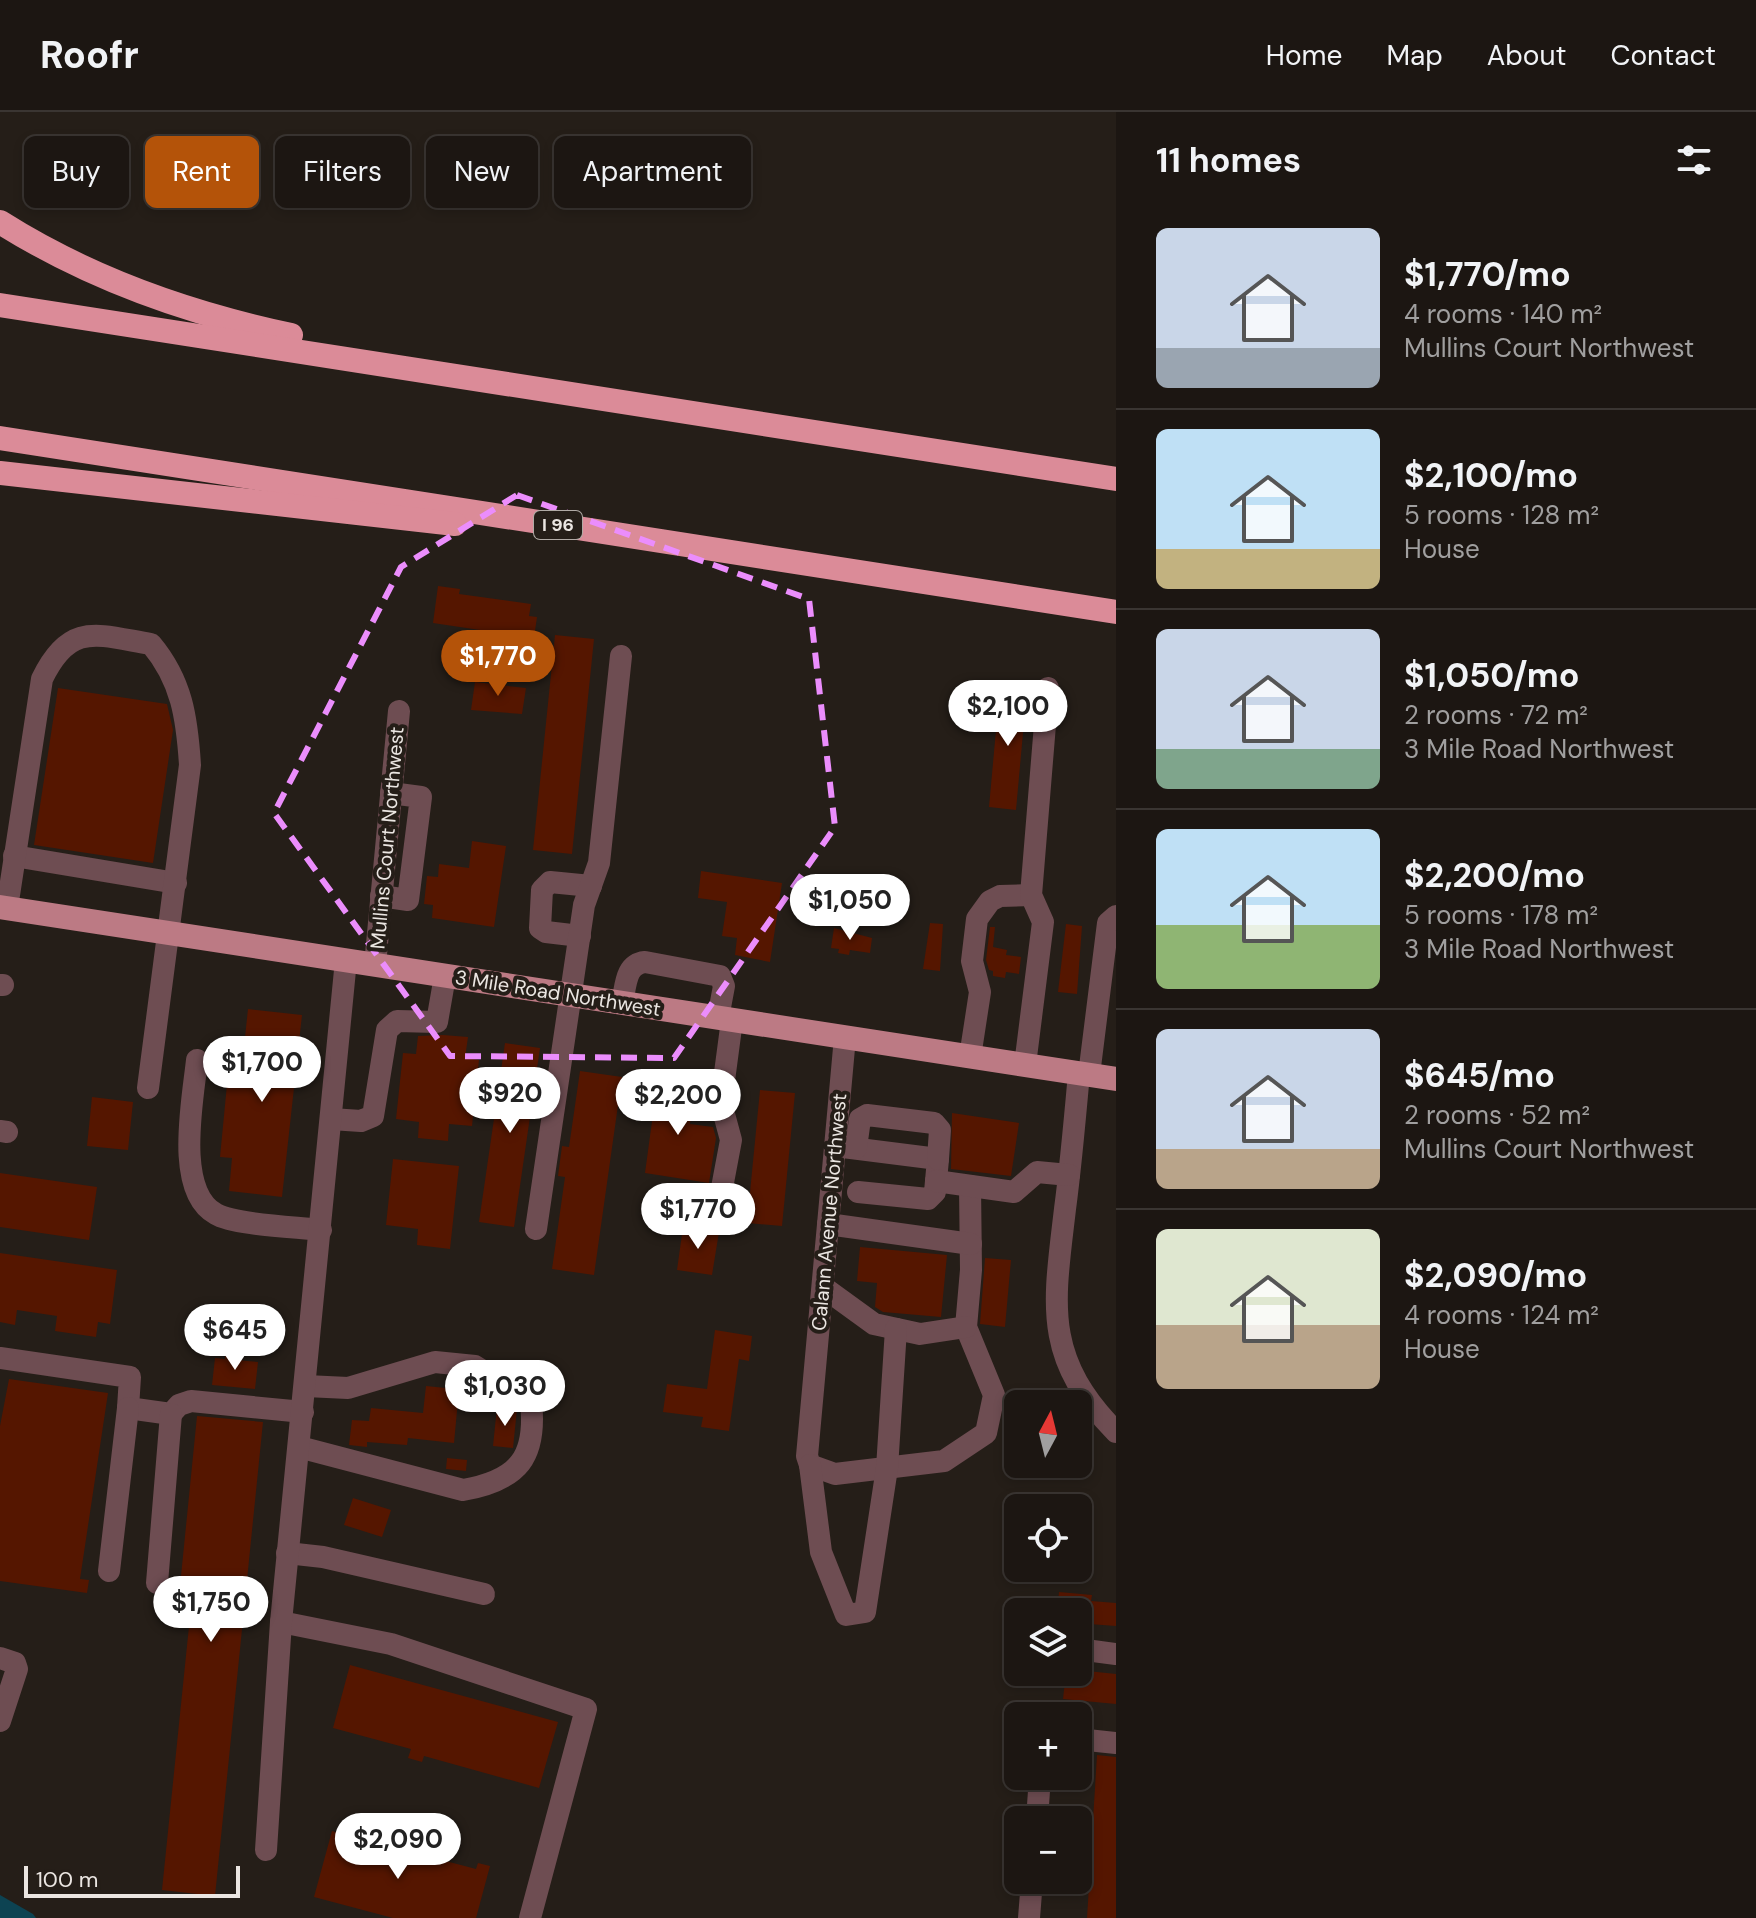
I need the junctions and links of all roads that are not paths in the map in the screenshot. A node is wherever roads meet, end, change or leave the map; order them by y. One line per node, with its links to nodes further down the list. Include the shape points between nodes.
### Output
1 (0, 222): 3 (highway, via 92,273 201,313)
2 (0, 305): 3 (highway)
3 (540, 389): 6 (highway)
4 (0, 438): 7 (highway, I 96)
5 (0, 473): 7 (highway)
6 (1116, 479)
7 (861, 572): 8 (highway, I 96)
8 (1116, 612)
9 (621, 656): 14 (street, via 599,863)
10 (1048, 688): 15 (street)
11 (399, 711): 21 (street, Mullins Court Northwest)
12 (14, 856): 13 (street); 13 (street, via 42,679 54,654 71,639 91,634 151,644 176,681 187,715 190,765); 16 (street)
13 (176, 883): 18 (street)
14 (591, 886): 19 (street); 19 (street, via 550,882 542,890 540,928)
15 (1031, 895): 27 (street, via 1000,896 977,919 972,961 980,992); 29 (street, via 1043,922)
16 (3, 908): 18 (main road, 3 Mile Road Northwest)
17 (1116, 916): 30 (street, via 1108,923)
18 (169, 933): 20 (main road, 3 Mile Road Northwest); 32 (street)
19 (580, 936): 23 (street)
20 (346, 960): 21 (main road, 3 Mile Road Northwest); 33 (street, Mullins Court Northwest)
21 (375, 965): 22 (main road, 3 Mile Road Northwest)
22 (445, 976): 23 (main road, 3 Mile Road Northwest); 33 (street, via 437,1022 397,1021 387,1030 373,1116 361,1121)
23 (572, 995): 24 (main road, 3 Mile Road Northwest); 41 (street)
24 (622, 1003): 25 (main road, 3 Mile Road Northwest); 25 (street, via 629,971 645,962 720,976)
25 (725, 1019): 26 (main road, 3 Mile Road Northwest); 39 (street, via 721,1103 731,1140 718,1209)
26 (845, 1037): 27 (main road, 3 Mile Road Northwest); 34 (street, Calann Avenue Northwest)
27 (970, 1057): 29 (main road, 3 Mile Road Northwest)
28 (197, 1060): 42 (street, via 188,1143 199,1196 216,1215)
29 (1025, 1065): 30 (main road, 3 Mile Road Northwest)
30 (1084, 1074): 31 (main road, 3 Mile Road Northwest); 36 (street)
31 (1116, 1079)
32 (148, 1088)
33 (331, 1119): 42 (street, Mullins Court Northwest)
34 (846, 1147): 35 (street); 35 (street, via 867,1115 934,1123 940,1130); 40 (street, Calann Avenue Northwest)
35 (937, 1170): 37 (street); 38 (street, via 935,1192 928,1199)
36 (1069, 1175): 37 (street, via 1037,1172 1014,1192); 52 (street, via 1056,1288 1058,1334 1074,1380)
37 (970, 1186): 43 (street)
38 (858, 1192)
39 (656, 1200)
40 (828, 1224): 43 (street); 44 (street, Calann Avenue Northwest)
41 (536, 1229)
42 (321, 1230): 48 (street, Mullins Court Northwest)
43 (971, 1244): 45 (street)
44 (823, 1287): 46 (street, via 874,1324); 54 (street, Calann Avenue Northwest)
45 (966, 1327): 46 (street, via 920,1334); 55 (street, via 994,1395 986,1433 944,1461)
46 (896, 1329): 55 (street)
47 (0, 1358): 49 (street, via 130,1377)
48 (306, 1386): 50 (street, Mullins Court Northwest); 53 (street, via 348,1388 435,1362 475,1366 531,1401 533,1423 526,1459 516,1470 485,1486 463,1490)
49 (128, 1408): 51 (street); 57 (street)
50 (303, 1412): 51 (street, via 191,1401); 53 (street, Mullins Court Northwest)
51 (171, 1414): 58 (street)
52 (1116, 1432)
53 (299, 1447): 56 (street, Mullins Court Northwest)
54 (810, 1465): 55 (street, via 835,1474); 55 (street, Calann Avenue Northwest, via 821,1552 846,1615 865,1612)
55 (887, 1468)
56 (287, 1553): 59 (street); 60 (street, Mullins Court Northwest)
57 (109, 1571)
58 (157, 1583)
59 (484, 1594)
60 (281, 1622): 67 (street, Mullins Court Northwest); 69 (street, via 391,1644 586,1709)
61 (1092, 1651): 62 (street)
62 (1116, 1654)
63 (0, 1658): 64 (street, via 17,1669)
64 (0, 1721)
65 (1092, 1740): 66 (street)
66 (1116, 1743)
67 (266, 1850)
68 (1031, 1894): 70 (street)
69 (530, 1918)
70 (1029, 1918)

